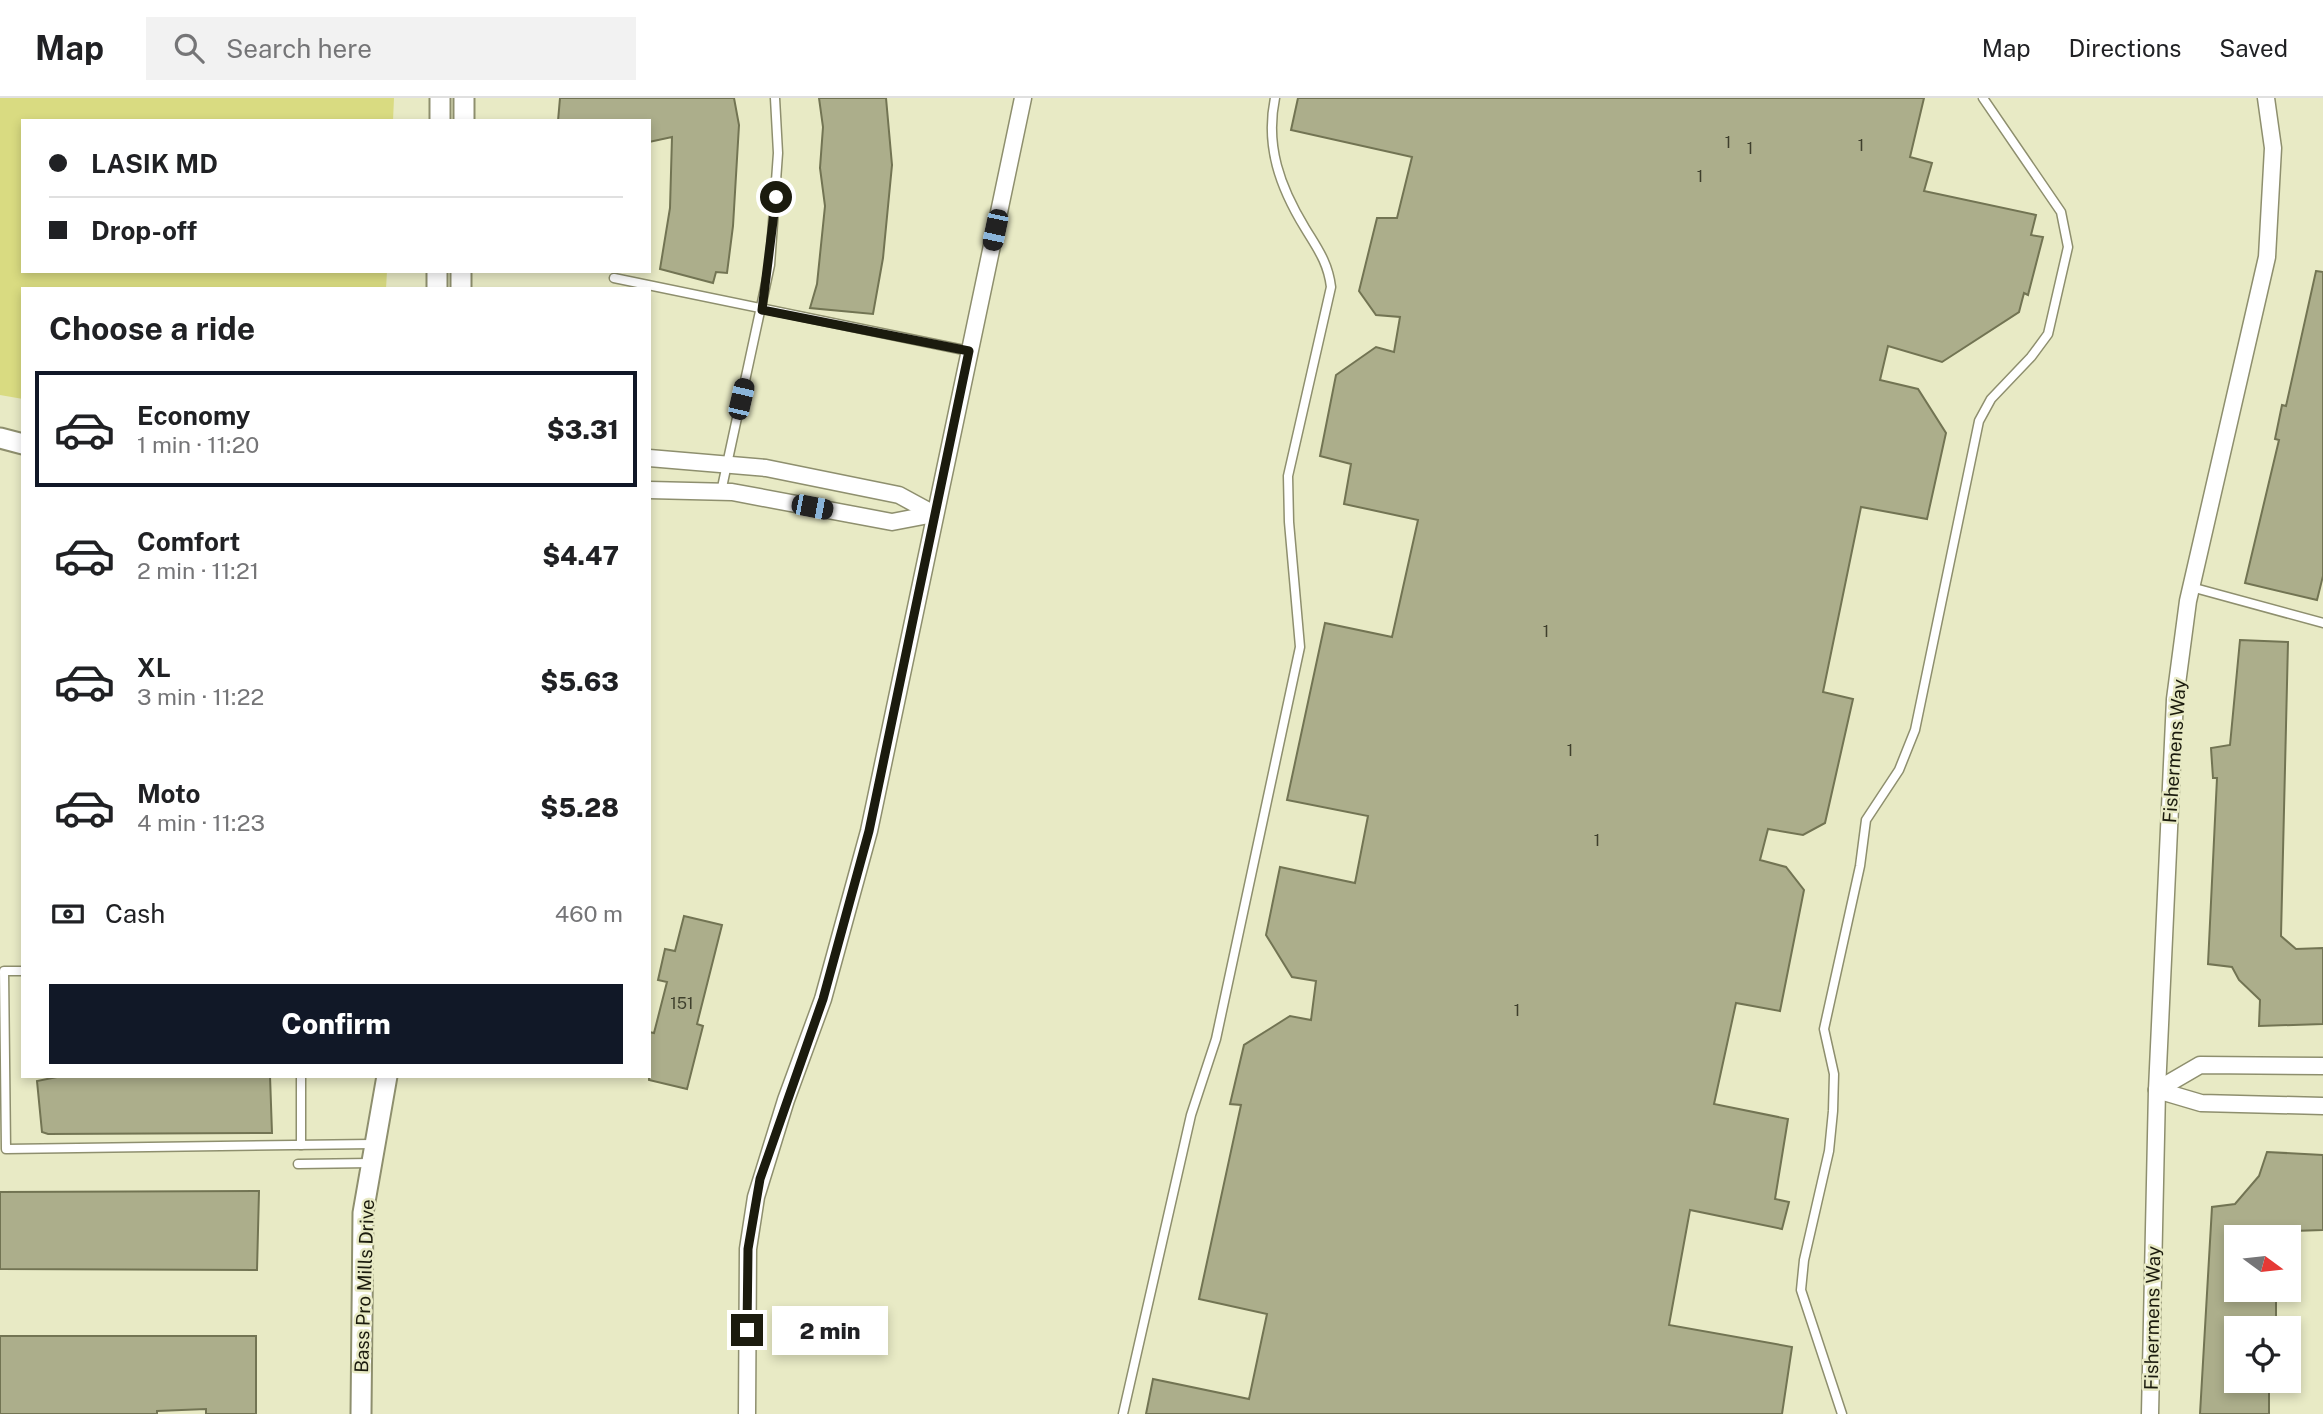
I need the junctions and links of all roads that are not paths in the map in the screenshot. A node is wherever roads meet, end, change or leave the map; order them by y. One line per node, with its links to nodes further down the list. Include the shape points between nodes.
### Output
1 (440, 98): 8 (street)
2 (464, 98): 9 (street)
3 (775, 98): 11 (lane, via 776,218)
4 (1023, 98): 12 (street)
5 (1275, 98): 33 (lane, via 1273,159 1289,201 1326,263 1331,287 1289,476 1300,647 1216,1039 1191,1115)
6 (1983, 98): 34 (lane, via 2061,212 2068,247 2048,334 1991,399 1979,421 1914,730 1899,769 1866,820 1824,1029 1834,1074 1833,1111 1801,1290)
7 (2266, 98): 20 (street, Fishermens Way, via 2273,148 2267,257)
8 (440, 119)
9 (464, 119)
10 (614, 278): 11 (lane)
11 (762, 310): 12 (lane); 16 (lane)
12 (969, 351): 19 (street)
13 (0, 438): 14 (street)
14 (21, 443)
15 (651, 458): 16 (street)
16 (727, 464): 18 (lane); 19 (street, via 899,495)
17 (651, 490): 18 (street)
18 (721, 492): 19 (street, via 892,522)
19 (934, 514): 32 (street, via 869,831 823,999 756,1197 748,1249)
20 (2191, 587): 21 (lane); 26 (street, Fishermens Way, via 2175,699)
21 (2323, 623)
22 (21, 971): 28 (lane, via 4,971 6,1149)
23 (2323, 1066): 26 (street, via 2200,1065)
24 (301, 1078): 28 (lane)
25 (387, 1078): 29 (street, Bass Pro Mills Drive)
26 (2157, 1090): 27 (street, via 2201,1103); 35 (street, Fishermens Way)
27 (2323, 1106)
28 (301, 1144): 29 (lane)
29 (374, 1153): 30 (lane); 31 (street, Bass Pro Mills Drive, via 363,1225)
30 (298, 1164)
31 (361, 1414)
32 (747, 1414)
33 (1123, 1414)
34 (1842, 1414)
35 (2150, 1414)

